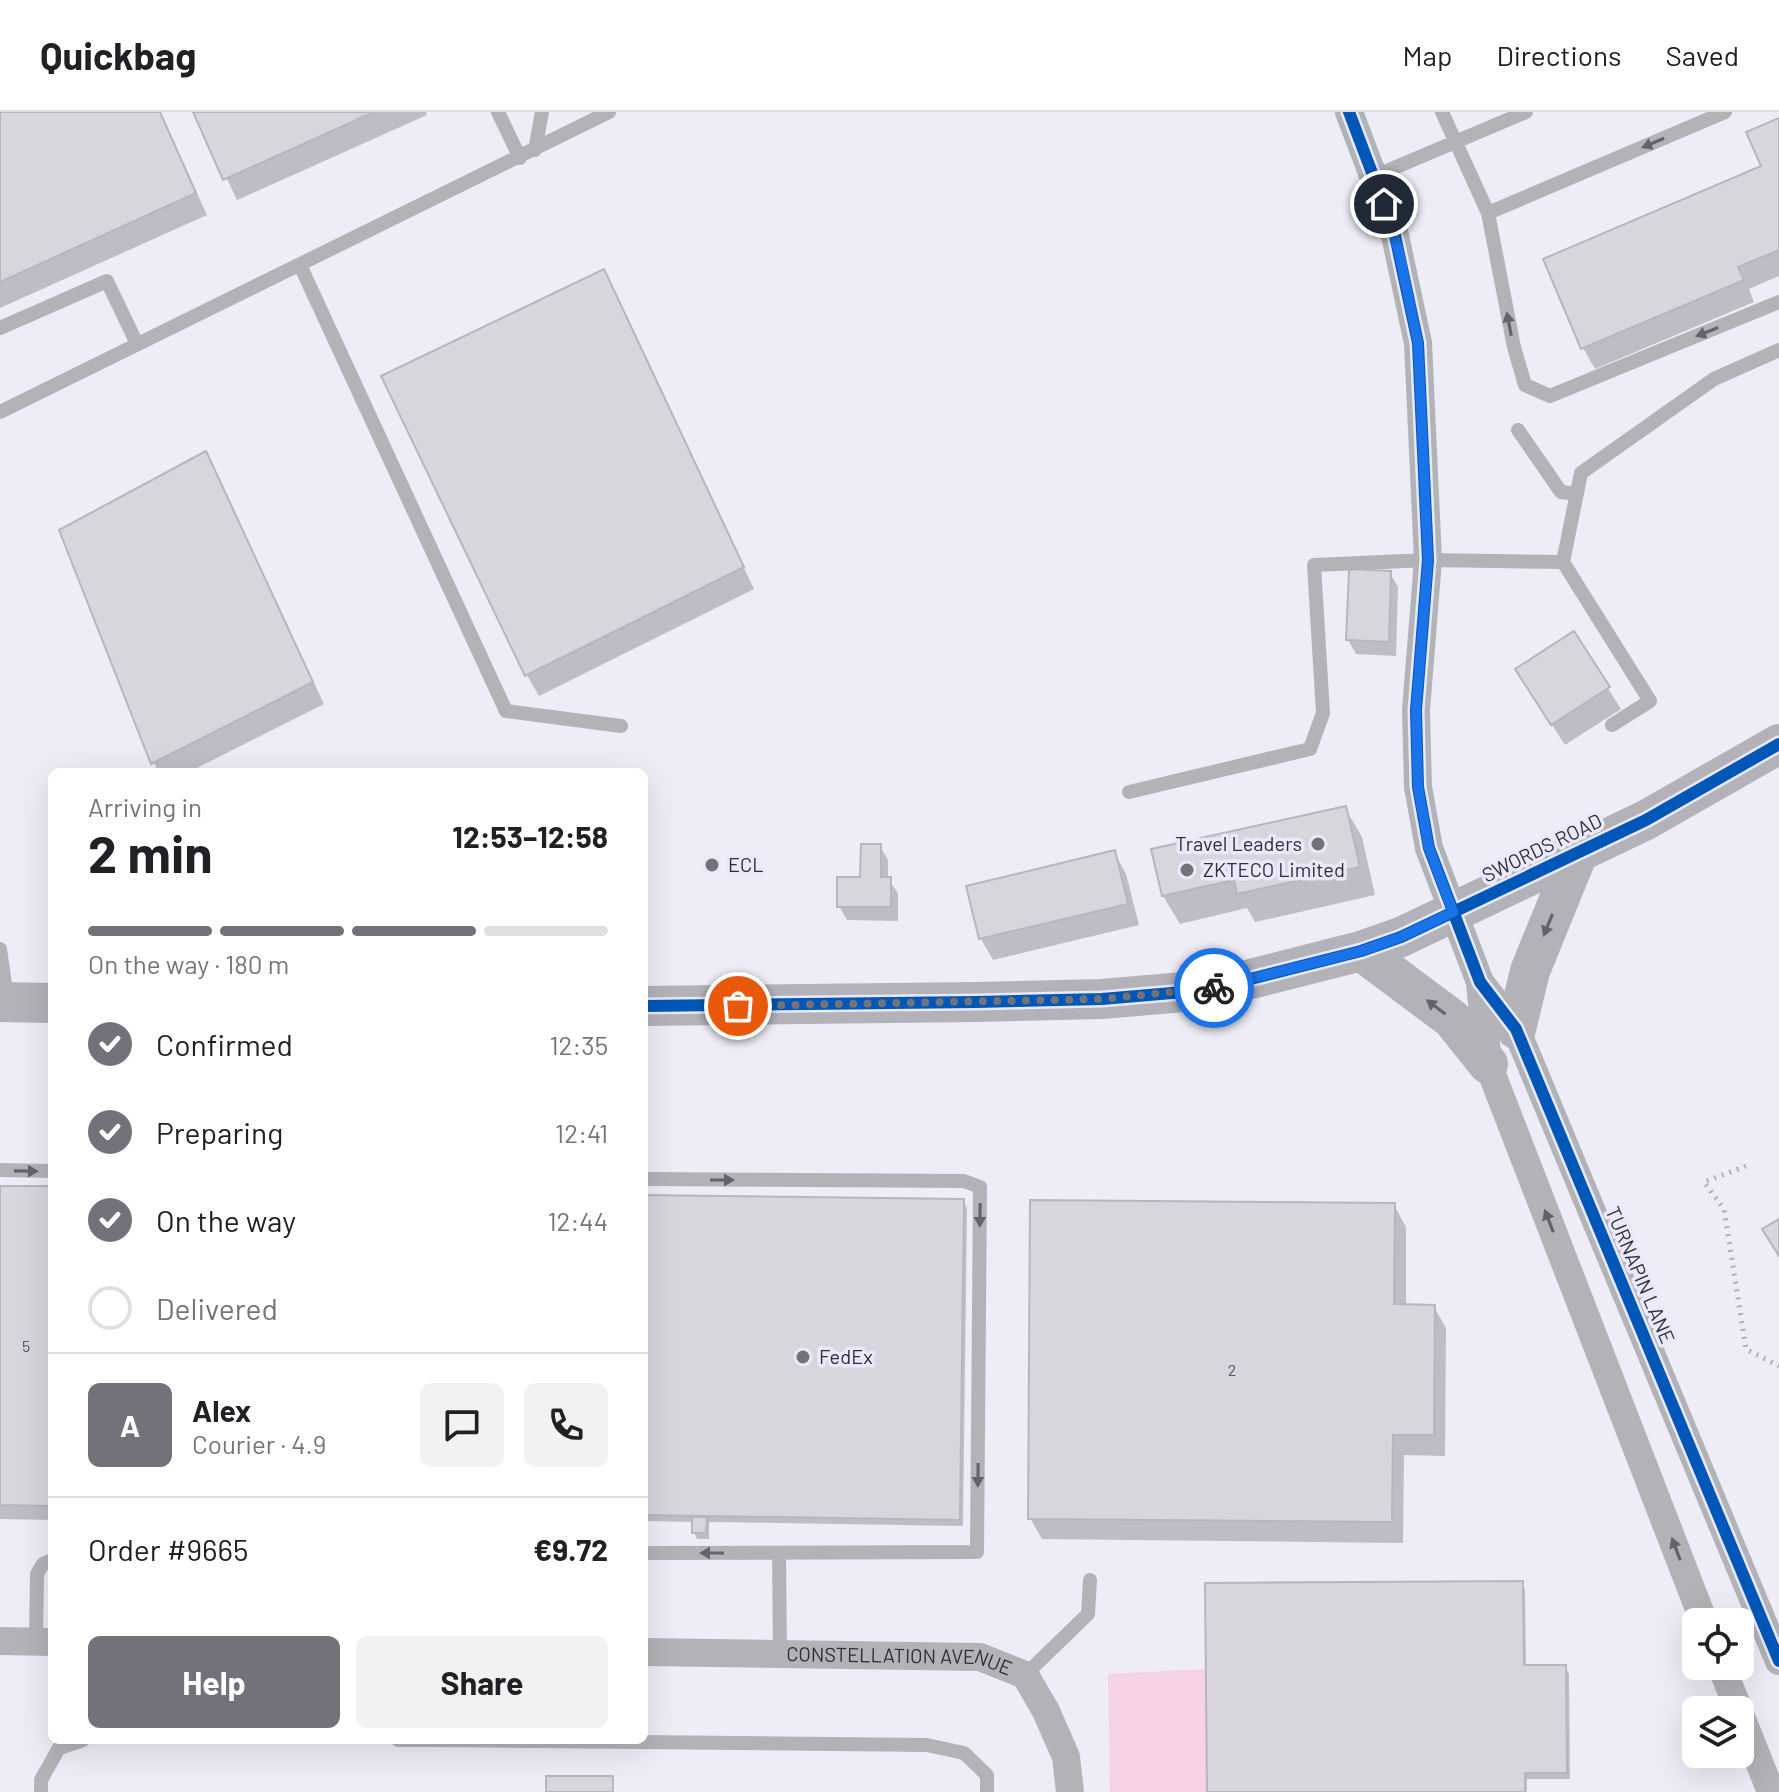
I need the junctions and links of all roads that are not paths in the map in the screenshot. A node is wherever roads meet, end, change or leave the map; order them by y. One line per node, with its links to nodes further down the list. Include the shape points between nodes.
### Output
1 (498, 112): 10 (lane)
2 (542, 112): 9 (lane)
3 (609, 112): 9 (lane)
4 (1349, 112): 11 (street, TURNAPIN LANE)
5 (1442, 112): 8 (lane)
6 (1526, 112): 8 (lane)
7 (1725, 112): 12 (lane, one-way to 12)
8 (1454, 142): 11 (lane); 12 (lane)
9 (535, 150): 10 (lane)
10 (520, 158): 13 (lane)
11 (1375, 176): 21 (street, TURNAPIN LANE, via 1399,252 1418,343)
12 (1488, 213): 14 (lane, one-way to 12, via 1550,396 1525,385)
13 (300, 265): 16 (lane); 24 (lane, via 506,711)
14 (1779, 302)
15 (0, 328): 16 (lane, via 107,281)
16 (137, 344): 18 (lane)
17 (1779, 350): 20 (lane, via 1714,379 1617,447 1581,473)
18 (0, 412)
19 (1518, 430): 20 (lane, via 1561,492)
20 (1577, 494): 22 (lane)
21 (1428, 560): 22 (lane); 26 (lane, via 1314,565 1323,713 1310,749); 28 (street, TURNAPIN LANE, via 1416,710 1418,787 1429,848)
22 (1563, 562): 23 (lane, via 1650,701)
23 (1612, 725)
24 (621, 726)
25 (1779, 744): 27 (main road, SWORDS ROAD)
26 (1129, 792)
27 (1578, 853): 28 (main road, SWORDS ROAD); 35 (main road, one-way to 35, via 1530,971)
28 (1453, 912): 30 (main road, SWORDS ROAD); 31 (street, TURNAPIN LANE)
29 (0, 949): 32 (lane)
30 (1361, 951): 34 (main road, SWORDS ROAD, via 1207,990 1102,999); 36 (main road, one-way to 30, via 1452,1019)
31 (1480, 982): 35 (street, TURNAPIN LANE); 36 (street, TURNAPIN LANE)
32 (4, 1002): 33 (main road)
33 (48, 1003)
34 (648, 1006)
35 (1516, 1029): 49 (street, TURNAPIN LANE)
36 (1488, 1064): 44 (street, TURNAPIN LANE, one-way to 36)
37 (0, 1170): 38 (lane, one-way to 38)
38 (48, 1171)
39 (648, 1179): 41 (lane, one-way to 41, via 964,1181 980,1187 977,1552)
40 (648, 1553): 41 (lane, one-way to 40)
41 (779, 1553): 48 (lane)
42 (48, 1562): 46 (lane, via 37,1574)
43 (1090, 1580): 50 (lane, via 1088,1614)
44 (1699, 1608)
45 (0, 1641): 46 (street)
46 (44, 1642)
47 (648, 1652): 48 (street, CONSTELLATION AVENUE)
48 (780, 1654): 50 (street, CONSTELLATION AVENUE, via 980,1657)
49 (1779, 1661)
50 (1025, 1675): 56 (street, CONSTELLATION AVENUE, via 1066,1757)
51 (648, 1742): 55 (lane, via 927,1745 964,1753 987,1775)
52 (71, 1744): 54 (lane, via 59,1748 41,1780)
53 (1754, 1750): 57 (street)
54 (41, 1792)
55 (987, 1792)
56 (1070, 1792)
57 (1771, 1792)

